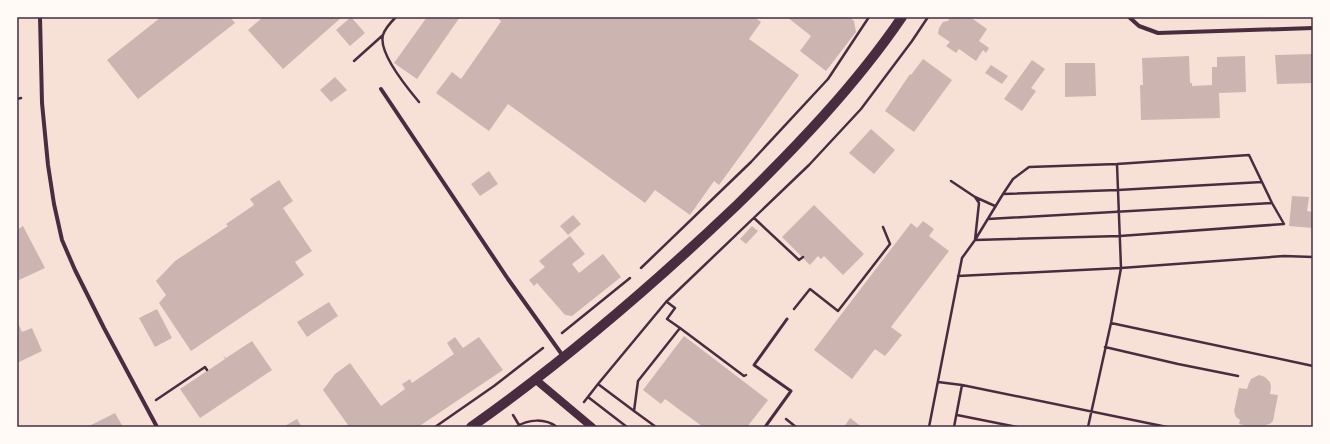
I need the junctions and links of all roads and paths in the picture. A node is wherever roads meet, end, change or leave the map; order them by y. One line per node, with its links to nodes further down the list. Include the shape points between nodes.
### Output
1 (40, 17): 47 (street, via 42,103 48,166 62,240 87,295)
2 (396, 17): 8 (path)
3 (869, 17): 36 (path, via 828,79 751,162 636,274)
4 (902, 17): 38 (main road, via 839,98 757,185 656,279)
5 (928, 17): 23 (path, via 861,109 809,165)
6 (1129, 17): 7 (street, via 1139,26 1158,33)
7 (1313, 28)
8 (383, 35): 9 (path); 13 (path, via 387,56 398,77)
9 (354, 61)
10 (381, 89): 36 (street, via 478,236)
11 (21, 98): 12 (path)
12 (17, 99)
13 (419, 102)
14 (1117, 164): 16 (path, via 1249,155); 17 (path); 18 (path, via 1029,167 1013,179)
15 (951, 182): 19 (path)
16 (1262, 182): 17 (path); 20 (path)
17 (1118, 190): 18 (path); 22 (path)
18 (1002, 194): 21 (path)
19 (975, 197): 21 (path); 27 (path, via 979,203)
20 (1272, 203): 22 (path); 26 (path, via 1284,224)
21 (995, 206): 24 (path)
22 (1118, 212): 24 (path); 26 (path)
23 (754, 218): 28 (path, via 799,260); 32 (path)
24 (988, 219): 27 (path)
25 (883, 227): 33 (path, via 890,244 838,311 810,288)
26 (1120, 236): 27 (path); 30 (path)
27 (975, 240): 31 (path, via 962,258)
28 (802, 257)
29 (1313, 257): 30 (path, via 1284,256)
30 (1121, 268): 31 (path); 34 (path)
31 (958, 276): 44 (path)
32 (666, 302): 35 (path, via 675,308 667,319); 48 (path, via 598,384)
33 (787, 319): 39 (lane)
34 (1111, 323): 37 (path); 40 (path)
35 (680, 328): 39 (path, via 744,376); 48 (path, via 638,381)
36 (552, 341): 38 (street); 52 (path)
37 (1105, 347): 42 (path); 49 (path)
38 (564, 358): 43 (main road)
39 (754, 365): 59 (lane, via 791,390)
40 (1313, 366)
41 (207, 370): 47 (path, via 205,367)
42 (1238, 376)
43 (536, 380): 53 (main road); 56 (main road)
44 (938, 382): 45 (path); 60 (path)
45 (962, 386): 49 (path); 50 (path)
46 (588, 397): 57 (path)
47 (146, 407): 51 (street)
48 (634, 411): 58 (path)
49 (1090, 412): 63 (path); 64 (path)
50 (956, 415): 61 (path); 62 (path)
51 (157, 427)
52 (435, 427)
53 (471, 427)
54 (516, 427): 55 (path, via 530,421 551,422)
55 (557, 427)
56 (592, 427)
57 (627, 427)
58 (656, 427)
59 (764, 427)
60 (928, 427)
61 (954, 427)
62 (1017, 427)
63 (1088, 427)
64 (1167, 427)

